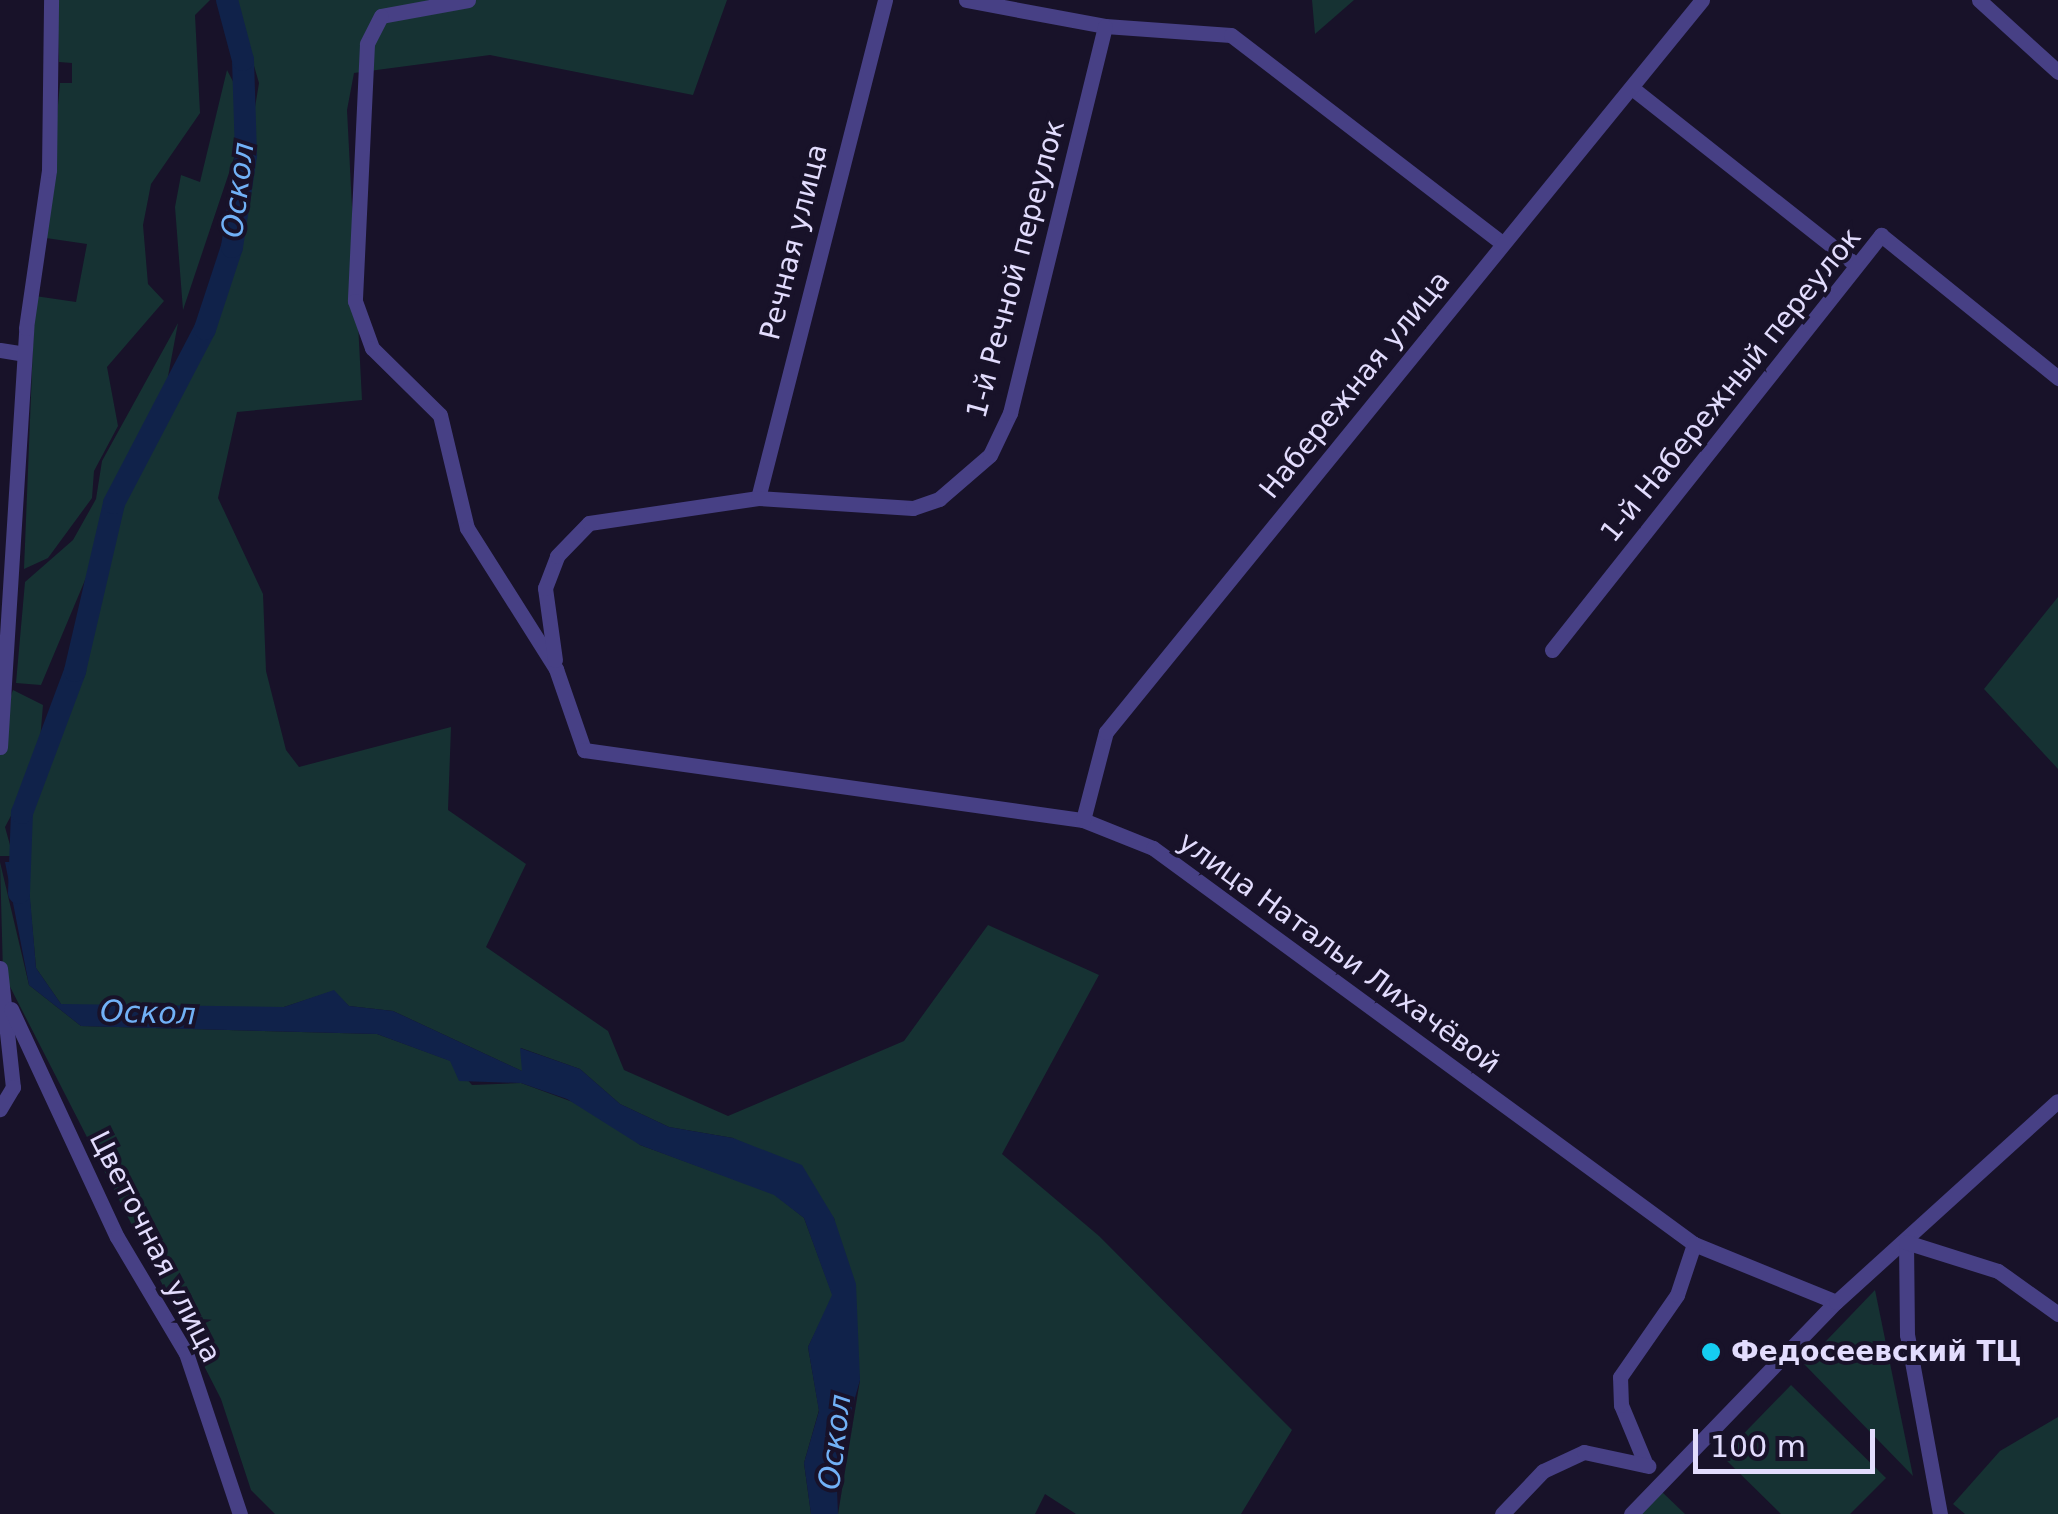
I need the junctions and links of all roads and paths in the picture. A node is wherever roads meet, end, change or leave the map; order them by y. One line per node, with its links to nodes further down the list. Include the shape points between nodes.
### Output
1 (52, 0): 13 (street, via 49,170)
2 (468, 0): 17 (street, via 381,16 360,98 356,301 372,348 440,415 467,528)
3 (884, 0): 15 (street, Речная улица)
4 (966, 0): 7 (street)
5 (1702, 0): 9 (street, Набережная улица)
6 (1980, 0): 8 (street)
7 (1104, 26): 10 (street, via 1231,35); 15 (street, 1-й Речной переулок, via 1010,412 990,455 939,500 913,508)
8 (2058, 72)
9 (1632, 88): 10 (street, Набережная улица); 11 (street)
10 (1502, 242): 20 (street, Набережная улица, via 1106,732)
11 (1856, 265): 14 (street, 1-й Набережный переулок, via 1882,236); 16 (street, 1-й Набережный переулок)
12 (0, 350): 13 (street)
13 (24, 354): 18 (street)
14 (2058, 378)
15 (758, 498): 17 (street, 1-й Речной переулок, via 590,522 558,556 545,588)
16 (1552, 650)
17 (556, 669): 20 (street, улица Натальи Лихачёвой, via 584,750)
18 (3, 715): 19 (street)
19 (0, 748)
20 (1083, 820): 28 (street, улица Натальи Лихачёвой, via 1153,848)
21 (0, 968): 22 (street)
22 (12, 1009): 23 (street, Цветочная улица); 24 (street)
23 (43, 1077): 24 (street); 33 (street, Цветочная улица, via 117,1237 186,1354)
24 (13, 1087): 26 (street)
25 (2058, 1101): 27 (street)
26 (0, 1109)
27 (1906, 1242): 29 (street); 30 (street, via 1998,1271); 36 (street, via 1906,1334)
28 (1694, 1244): 29 (street, улица Натальи Лихачёвой); 31 (street, via 1678,1295 1620,1377 1621,1405)
29 (1836, 1302): 32 (street)
30 (2058, 1314)
31 (1646, 1465): 32 (street); 34 (street, via 1584,1452 1543,1471)
32 (1668, 1470): 35 (street)
33 (240, 1514)
34 (1502, 1514)
35 (1631, 1514)
36 (1940, 1514)

